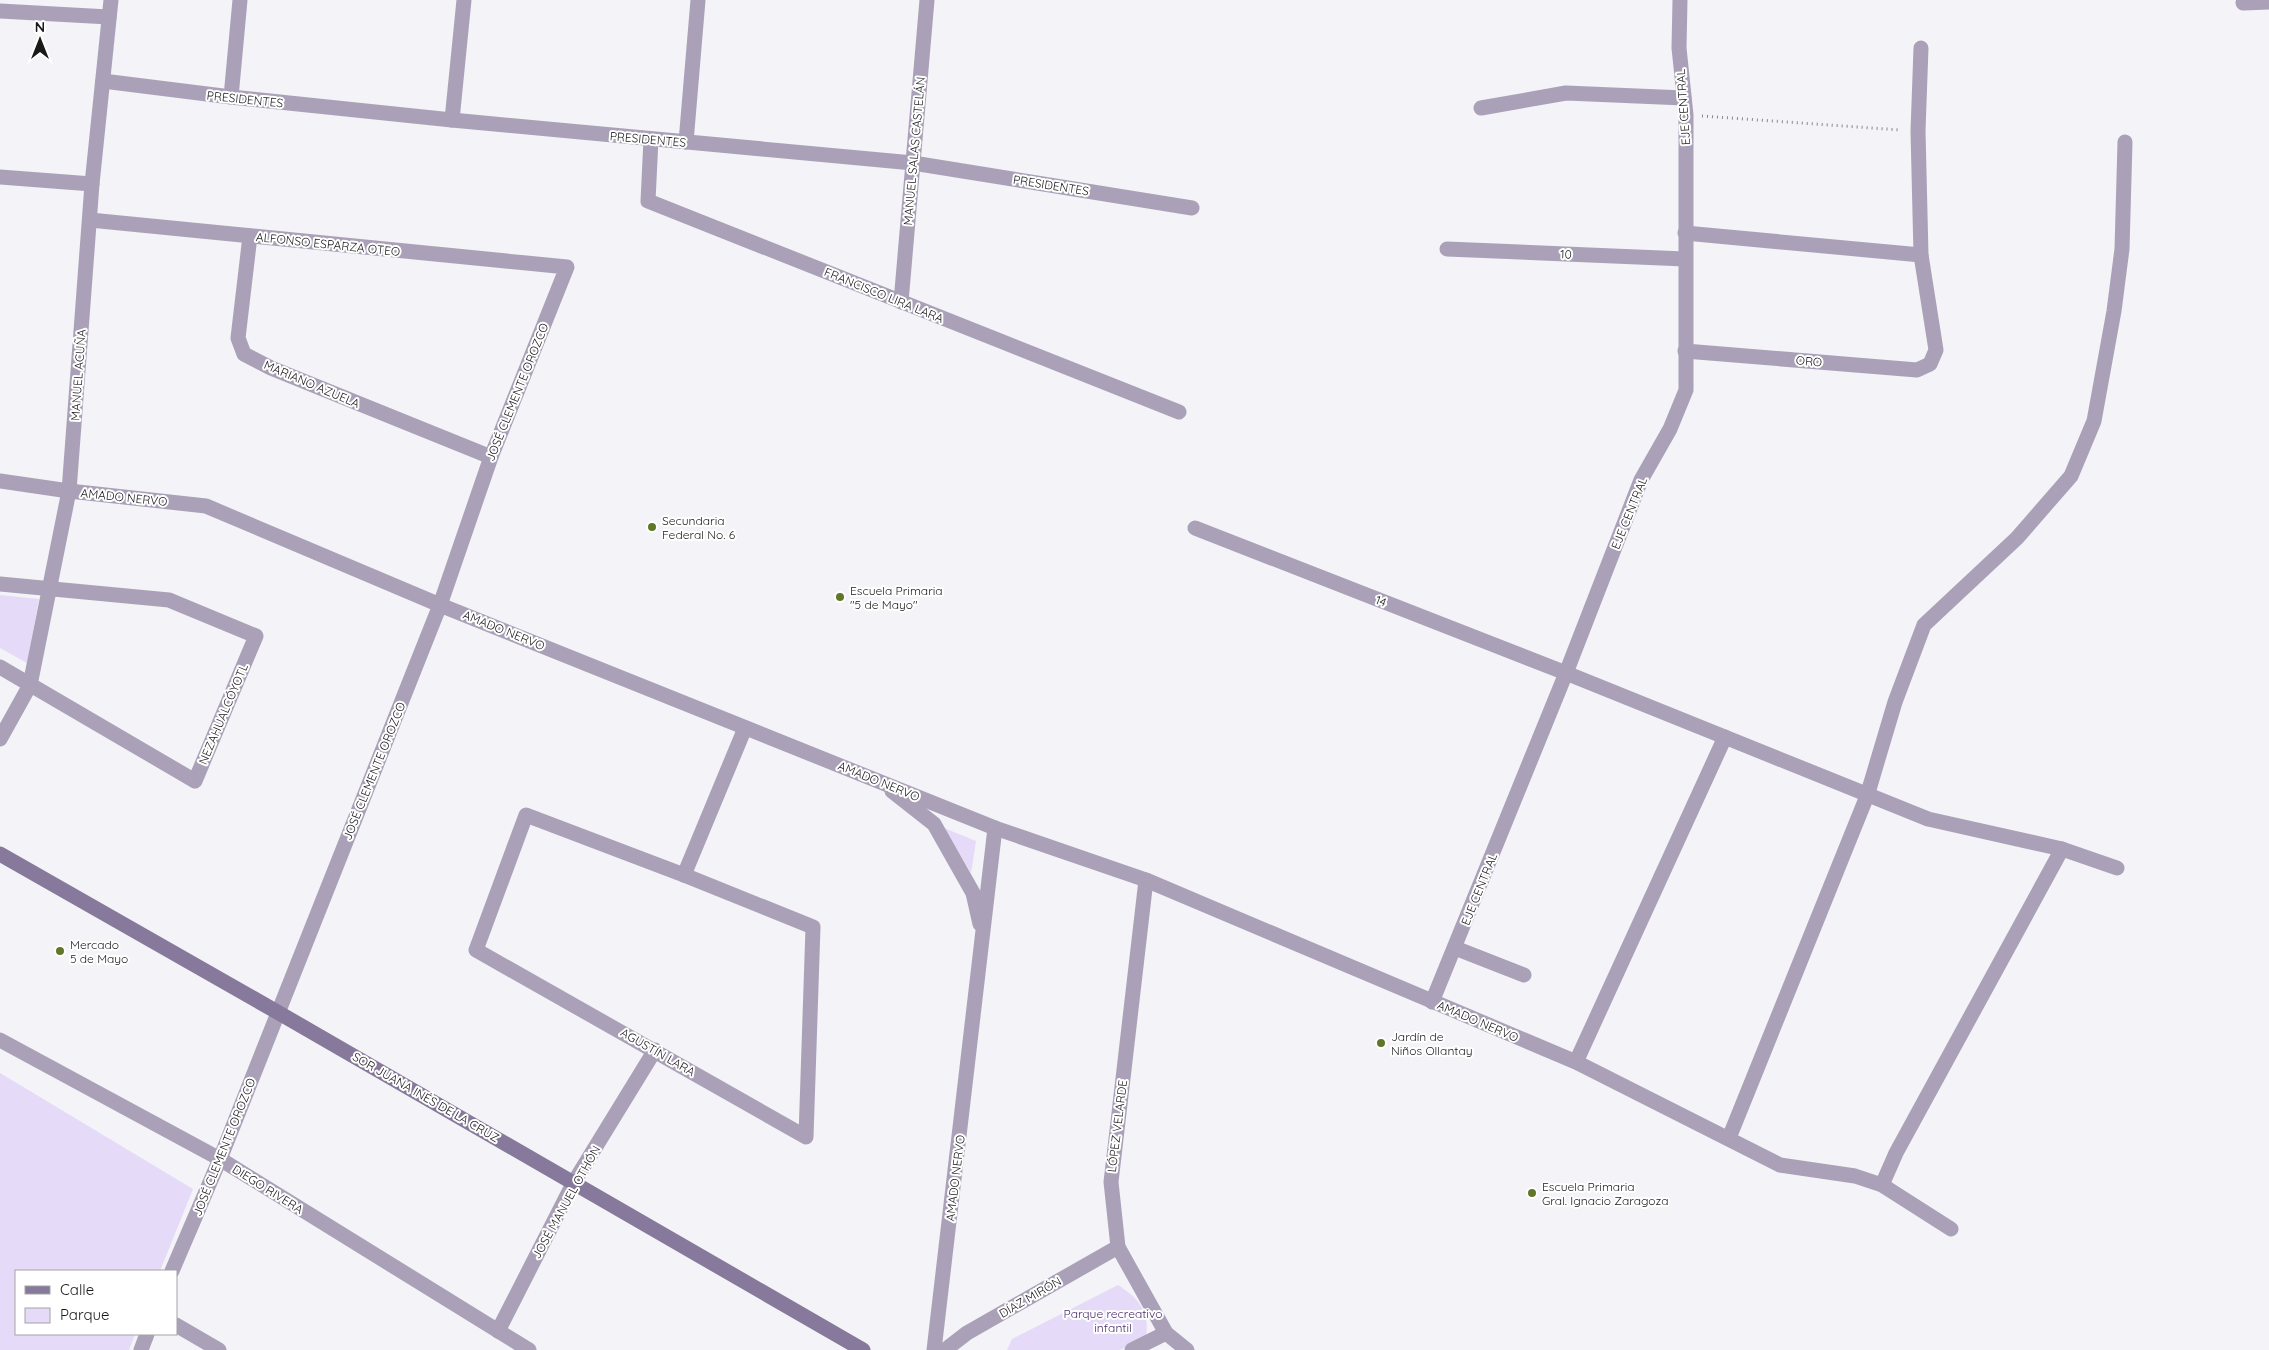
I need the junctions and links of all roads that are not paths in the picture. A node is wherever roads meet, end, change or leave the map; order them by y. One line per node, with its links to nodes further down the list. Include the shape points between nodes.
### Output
1 (111, 0): 10 (street, MANUEL ACUÑA)
2 (240, 0): 13 (street)
3 (464, 0): 16 (street)
4 (698, 0): 18 (street)
5 (927, 0): 20 (street, MANUEL SALAS CASTELÁN)
6 (1680, 0): 14 (street, EJE CENTRAL, via 1679,48)
7 (2269, 2): 8 (street)
8 (2243, 3)
9 (0, 11): 10 (street)
10 (109, 17): 12 (street, MANUEL ACUÑA)
11 (1921, 48): 28 (street, via 1918,131)
12 (103, 80): 13 (street, PRESIDENTES); 22 (street, MANUEL ACUÑA)
13 (231, 98): 16 (street, PRESIDENTES)
14 (1684, 98): 15 (street, via 1566,93); 25 (street, EJE CENTRAL)
15 (1481, 108)
16 (452, 120): 17 (street, PRESIDENTES)
17 (651, 139): 18 (street, PRESIDENTES); 31 (street, FRANCISCO LIRA LARA, via 648,201)
18 (686, 142): 20 (street, PRESIDENTES)
19 (2125, 142): 48 (street, via 2122,249 2094,421 2071,476 2017,538 1924,625 1895,702)
20 (913, 163): 23 (street, PRESIDENTES); 31 (street, MANUEL SALAS CASTELÁN)
21 (0, 177): 22 (street)
22 (92, 184): 24 (street, MANUEL ACUÑA)
23 (1192, 208)
24 (90, 220): 26 (street, ALFONSO ESPARZA OTEO); 36 (street, MANUEL ACUÑA)
25 (1685, 233): 28 (street); 29 (street, EJE CENTRAL)
26 (250, 236): 30 (street, ALFONSO ESPARZA OTEO); 34 (street, MARIANO AZUELA, via 238,338 244,354 271,368)
27 (1447, 249): 29 (street, 10)
28 (1921, 255): 32 (street, ORO, via 1936,350 1930,364 1917,370)
29 (1685, 259): 32 (street, EJE CENTRAL)
30 (567, 267): 34 (street, JOSÉ CLEMENTE OROZCO)
31 (901, 302): 33 (street, FRANCISCO LIRA LARA)
32 (1685, 351): 42 (street, EJE CENTRAL, via 1686,390 1670,429 1641,480)
33 (1178, 412)
34 (491, 457): 40 (street, JOSÉ CLEMENTE OROZCO)
35 (0, 481): 36 (street, AMADO NERVO)
36 (69, 491): 39 (street, MANUEL ACUÑA); 40 (street, AMADO NERVO, via 206,506)
37 (1195, 528): 42 (street, 14)
38 (0, 584): 39 (street)
39 (51, 589): 43 (street, MANUEL ACUÑA); 43 (street, NEZAHUALCÓYOTL, via 169,600 256,636 195,781)
40 (440, 605): 44 (street, AMADO NERVO); 59 (street, JOSÉ CLEMENTE OROZCO)
41 (0, 667): 43 (street, NEZAHUALCÓYOTL)
42 (1566, 673): 45 (street, 14); 56 (street, EJE CENTRAL)
43 (30, 685): 46 (street, MANUEL ACUÑA)
44 (745, 728): 47 (street, AMADO NERVO); 53 (street)
45 (1725, 737): 48 (street, 14); 62 (street)
46 (0, 739)
47 (880, 781): 49 (street, AMADO NERVO); 55 (street, via 934,824 973,893)
48 (1867, 796): 50 (street, 14, via 1928,818); 63 (street)
49 (995, 828): 54 (street, AMADO NERVO); 55 (street, AMADO NERVO)
50 (2062, 849): 52 (street, 14); 66 (street, via 1896,1153)
51 (0, 854): 59 (main road, SOR JUANA INÉS DE LA CRUZ)
52 (2117, 868)
53 (684, 875): 61 (street, AGUSTÍN LARA, via 526,816 476,950); 61 (street, AGUSTÍN LARA, via 813,927 806,1137)
54 (1146, 880): 58 (street, AMADO NERVO); 68 (street, LÓPEZ VELARDE, via 1111,1182)
55 (983, 936): 78 (street, AMADO NERVO)
56 (1455, 948): 57 (street); 58 (street, EJE CENTRAL)
57 (1524, 975)
58 (1432, 1002): 62 (street, AMADO NERVO)
59 (279, 1013): 64 (street, JOSÉ CLEMENTE OROZCO); 65 (main road, SOR JUANA INÉS DE LA CRUZ)
60 (0, 1040): 64 (street, DIEGO RIVERA)
61 (655, 1050): 65 (street, JOSÉ MANUEL OTHÓN)
62 (1576, 1062): 63 (street, AMADO NERVO)
63 (1729, 1138): 66 (street, AMADO NERVO, via 1780,1165 1855,1176)
64 (220, 1159): 69 (street, JOSÉ CLEMENTE OROZCO); 71 (street, DIEGO RIVERA)
65 (574, 1182): 71 (street, JOSÉ MANUEL OTHÓN); 74 (main road, SOR JUANA INÉS DE LA CRUZ)
66 (1882, 1185): 67 (street, AMADO NERVO)
67 (1951, 1229)
68 (1118, 1247): 72 (street, LÓPEZ VELARDE); 79 (street, DÍAZ MIRÓN, via 967,1333)
69 (172, 1270)
70 (178, 1326): 76 (street)
71 (498, 1331): 77 (street, DIEGO RIVERA)
72 (1166, 1333): 80 (street); 81 (street, LÓPEZ VELARDE)
73 (147, 1335): 75 (street)
74 (857, 1346)
75 (141, 1350)
76 (219, 1350)
77 (529, 1350)
78 (934, 1350)
79 (944, 1350)
80 (1132, 1350)
81 (1187, 1350)

